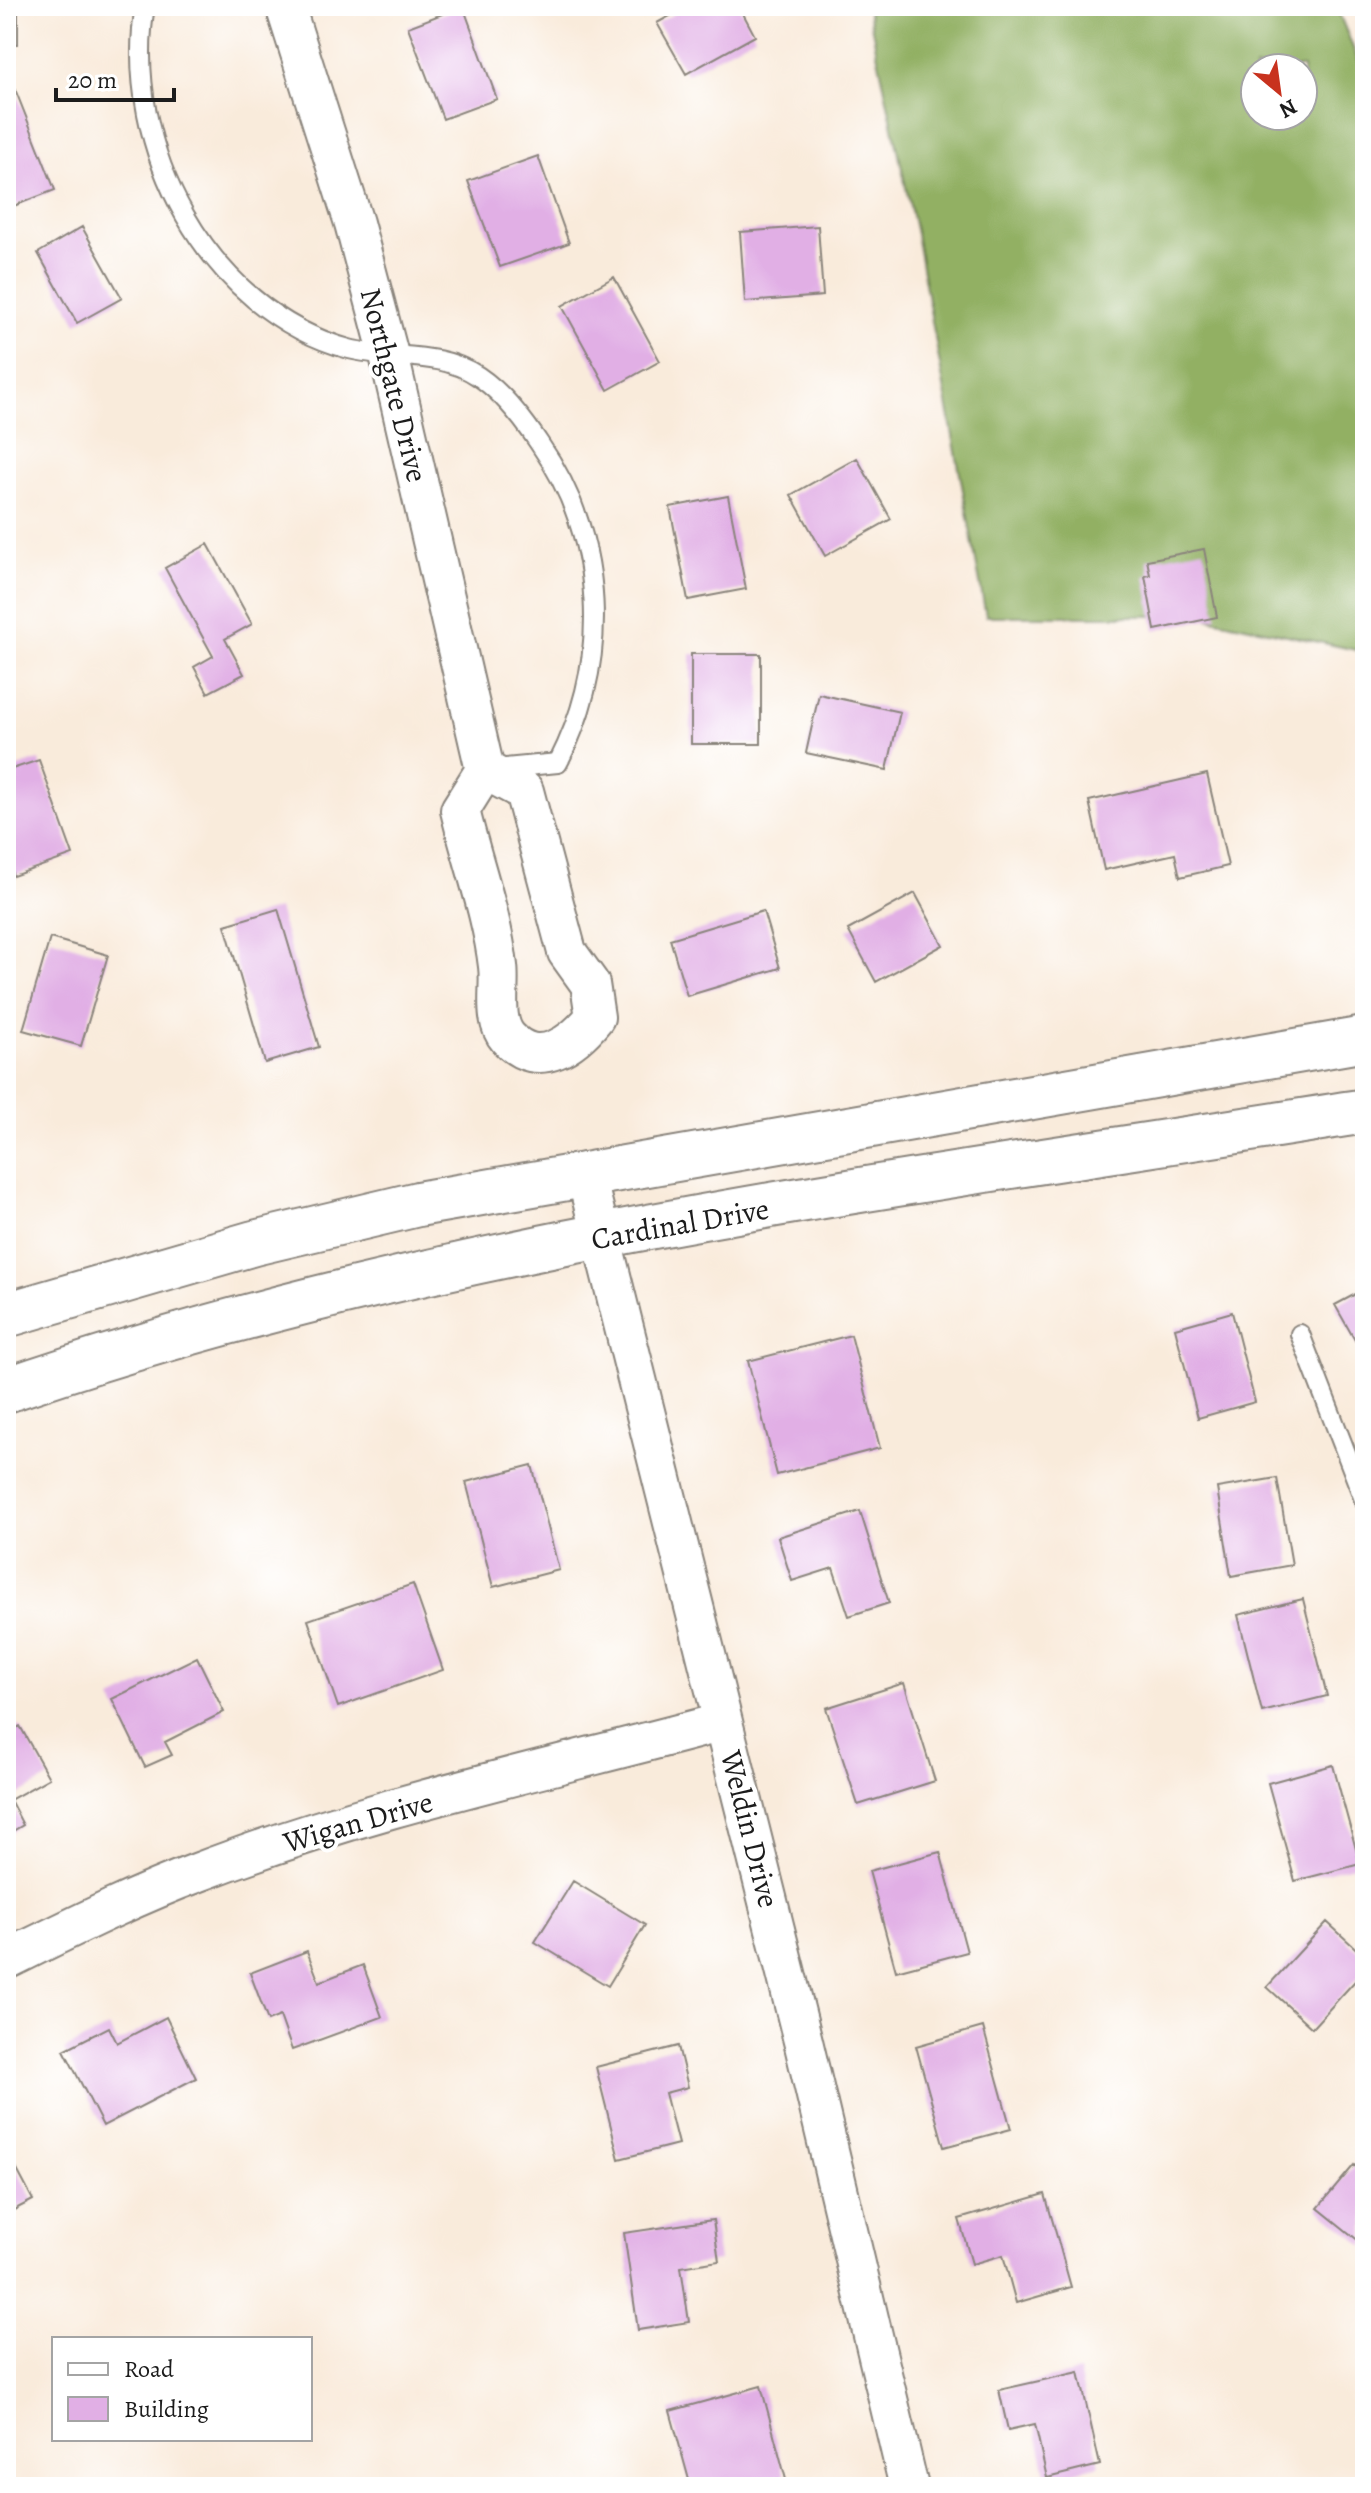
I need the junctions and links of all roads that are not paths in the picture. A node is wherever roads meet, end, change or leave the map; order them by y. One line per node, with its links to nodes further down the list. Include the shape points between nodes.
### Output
1 (145, 6): 3 (lane, via 140,74 144,109 187,219 253,302 303,332 350,349)
2 (285, 6): 3 (street, Northgate Drive, via 354,223)
3 (389, 355): 4 (street, Northgate Drive); 4 (lane, via 424,356 480,377 522,418 557,469 580,520 592,573 595,637 588,688 572,738 558,763)
4 (485, 770): 4 (street, via 460,810 499,967 498,1009 507,1037 527,1051 552,1052 577,1038 595,1017 590,984 567,952 524,791)
5 (1365, 1039): 7 (main road)
6 (1365, 1111): 8 (main road, Cardinal Drive, via 835,1195)
7 (585, 1172): 8 (street, Weldin Drive); 9 (main road, via 254,1243)
8 (602, 1238): 11 (main road, Cardinal Drive, via 263,1313); 13 (street, Weldin Drive)
9 (6, 1315)
10 (1300, 1334): 12 (lane)
11 (6, 1390)
12 (1365, 1502)
13 (723, 1722): 14 (street, Wigan Drive, via 322,1829 171,1883); 15 (street, Weldin Drive)
14 (6, 1960)
15 (909, 2487)

